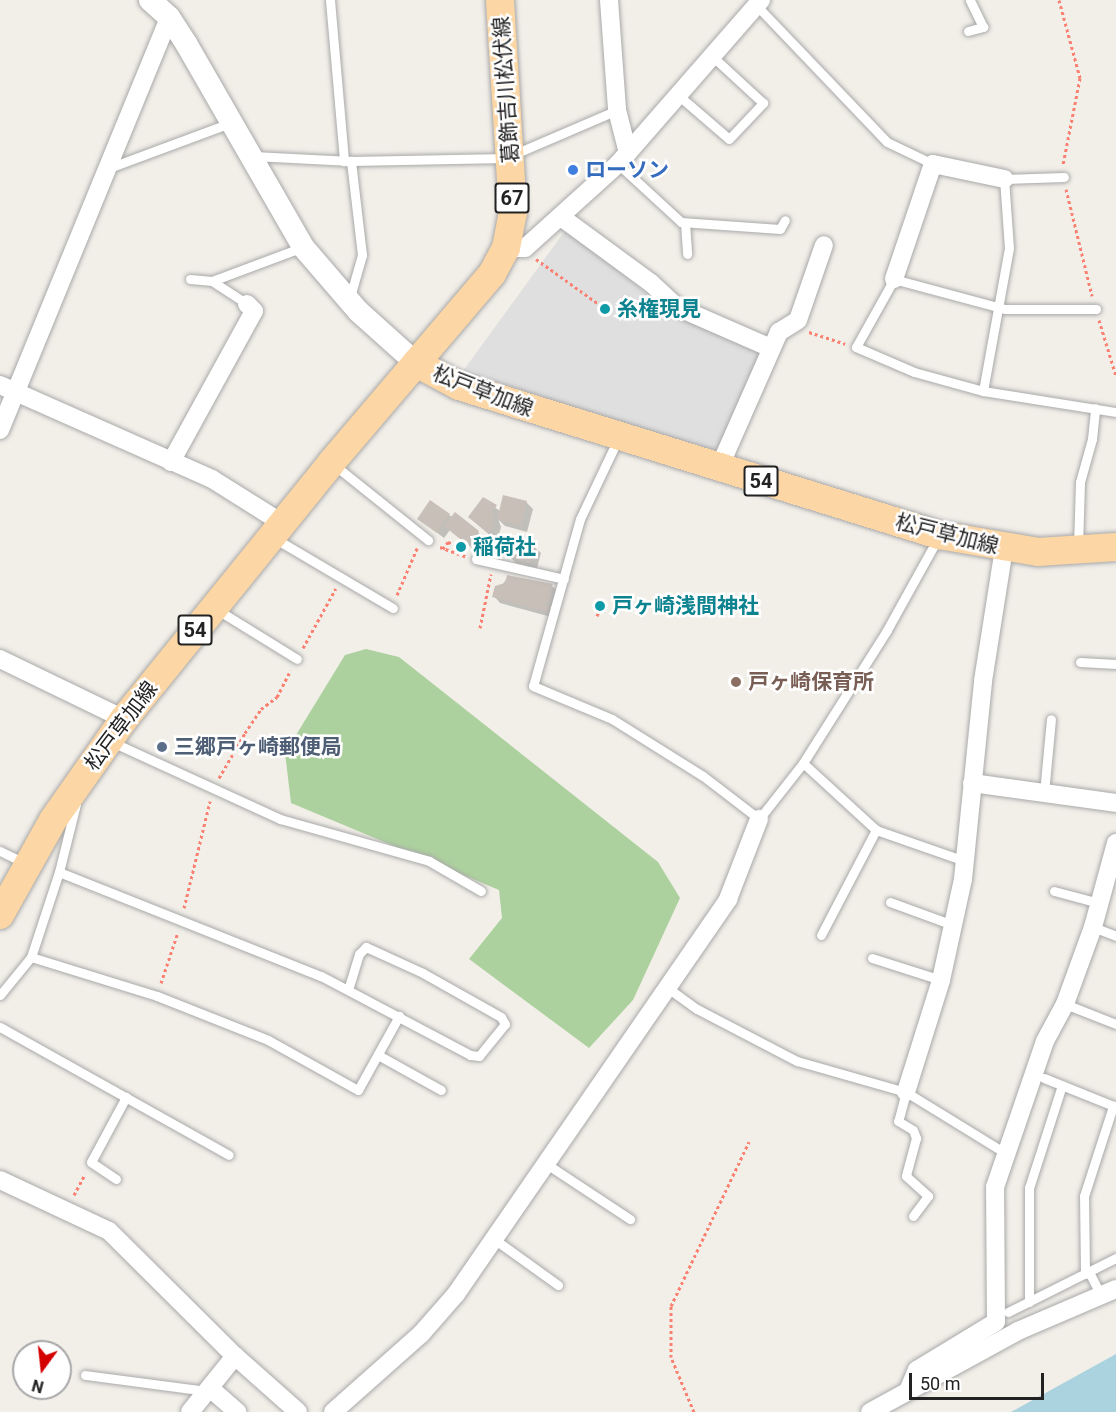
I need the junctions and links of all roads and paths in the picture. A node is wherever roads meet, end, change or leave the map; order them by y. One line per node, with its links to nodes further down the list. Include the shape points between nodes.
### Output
1 (150, 0): 8 (street)
2 (330, 0): 17 (lane)
3 (500, 0): 15 (main road, 葛飾吉川松伏線 / 67)
4 (609, 0): 12 (street)
5 (970, 0): 9 (lane, via 983,27)
6 (1059, 0): 20 (path, via 1080,78)
7 (759, 3): 10 (street); 18 (lane, via 887,142)
8 (169, 17): 13 (street); 19 (street)
9 (968, 31)
10 (712, 56): 11 (street); 11 (lane, via 763,103 729,139)
11 (678, 95): 16 (street)
12 (617, 110): 15 (lane); 16 (street)
13 (230, 123): 14 (street); 19 (lane)
14 (247, 155): 17 (lane); 26 (street)
15 (512, 157): 17 (lane); 27 (main road, 葛飾吉川松伏線 / 67)
16 (623, 158): 22 (street); 24 (lane)
17 (348, 161): 32 (lane, via 362,255)
18 (933, 164): 21 (street); 30 (street)
19 (107, 169): 42 (street)
20 (1064, 177): 21 (lane); 36 (path)
21 (1005, 179): 35 (lane, via 1010,248)
22 (561, 217): 27 (street, via 525,248); 39 (street, via 651,283 677,307)
23 (785, 220): 24 (lane, via 780,229)
24 (685, 223): 28 (lane)
25 (824, 245): 37 (street, via 798,320)
26 (303, 247): 31 (lane); 32 (street)
27 (513, 248): 34 (path); 40 (main road, 葛飾吉川松伏線 / 67, via 476,297)
28 (687, 254)
29 (190, 279): 31 (lane)
30 (894, 279): 35 (lane); 38 (lane)
31 (212, 281): 33 (lane)
32 (349, 301): 40 (street)
33 (247, 304): 48 (street, via 254,311)
34 (600, 305)
35 (999, 308): 36 (lane, via 1029,312); 43 (lane)
36 (1096, 309): 41 (path)
37 (789, 326): 38 (path); 39 (street, via 779,332)
38 (855, 346): 43 (lane, via 914,372)
39 (771, 348): 50 (street)
40 (416, 363): 47 (main road, 松戸草加線 / 54, via 459,386); 49 (main road, 松戸草加線 / 54)
41 (1116, 376)
42 (8, 388): 46 (street); 48 (street)
43 (983, 391): 44 (lane)
44 (1095, 408): 45 (lane); 58 (lane, via 1092,439 1080,482)
45 (1116, 412)
46 (0, 430)
47 (619, 437): 50 (main road, 松戸草加線 / 54); 61 (lane, via 580,519)
48 (171, 462): 51 (street, via 212,479)
49 (331, 463): 51 (main road, 松戸草加線 / 54); 53 (lane)
50 (719, 468): 52 (main road, 松戸草加線 / 54)
51 (277, 530): 62 (main road, 松戸草加線 / 54); 63 (lane)
52 (939, 535): 57 (main road, 松戸草加線 / 54); 73 (lane, via 887,630)
53 (426, 538): 56 (path); 63 (path, via 410,559)
54 (458, 546): 56 (path, via 448,542)
55 (1116, 547): 58 (main road, 松戸草加線 / 54)
56 (443, 549): 59 (path)
57 (1004, 549): 58 (main road, 松戸草加線 / 54); 75 (street)
58 (1077, 552)
59 (476, 559): 60 (lane)
60 (494, 564): 61 (lane); 66 (path)
61 (564, 579): 78 (lane, via 533,686 612,719 703,776)
62 (214, 607): 68 (lane); 72 (main road, 松戸草加線 / 54)
63 (393, 608)
64 (599, 611): 65 (path)
65 (597, 616)
66 (480, 628)
67 (0, 659): 72 (street)
68 (297, 659)
69 (1080, 662): 70 (lane)
70 (1116, 664)
71 (1051, 719): 76 (lane)
72 (115, 730): 74 (main road, 松戸草加線 / 54); 85 (lane, via 280,819 429,861)
73 (803, 763): 78 (lane); 79 (lane)
74 (80, 781): 83 (main road, 松戸草加線 / 54); 84 (lane)
75 (972, 783): 76 (street); 82 (street)
76 (1044, 792): 77 (street)
77 (1116, 803)
78 (759, 819): 97 (street, via 729,899)
79 (876, 830): 82 (lane); 92 (lane)
80 (1116, 847): 88 (street)
81 (0, 851): 83 (lane)
82 (962, 860): 90 (street, via 963,879)
83 (28, 864): 89 (main road, 松戸草加線 / 54)
84 (59, 872): 94 (lane); 98 (lane, via 182,918)
85 (481, 891)
86 (1054, 891): 88 (lane)
87 (890, 902): 90 (lane)
88 (1099, 903): 91 (street)
89 (0, 915)
90 (953, 925): 96 (street)
91 (1093, 927): 93 (lane); 100 (street)
92 (821, 935)
93 (1116, 936)
94 (31, 957): 99 (lane); 104 (lane, via 157,996 295,1051 358,1089)
95 (872, 958): 96 (lane)
96 (941, 980): 108 (street)
97 (665, 986): 108 (lane, via 697,1009 797,1061); 115 (street)
98 (348, 989): 101 (lane); 101 (lane, via 359,954 366,947 423,972 501,1017 505,1024 479,1056 470,1055)
99 (0, 995)
100 (1065, 1004): 102 (lane); 112 (street, via 1045,1041)
101 (399, 1016): 104 (lane)
102 (1116, 1024)
103 (0, 1027): 109 (lane)
104 (378, 1055): 107 (lane)
105 (1044, 1078): 106 (lane)
106 (1062, 1085): 110 (lane); 126 (lane, via 1029,1188)
107 (441, 1090)
108 (906, 1092): 112 (lane); 119 (lane, via 898,1121 913,1130 916,1138 906,1176 928,1196)
109 (126, 1097): 113 (lane); 114 (lane)
110 (1115, 1106): 123 (lane, via 1084,1196)
111 (749, 1142): 136 (path, via 671,1306 671,1357)
112 (1005, 1153): 131 (street, via 993,1206 996,1322 917,1370)
113 (230, 1155)
114 (91, 1162): 116 (lane); 118 (path)
115 (545, 1163): 120 (lane); 121 (street)
116 (116, 1179)
117 (0, 1180): 118 (street)
118 (66, 1209): 128 (street, via 109,1232)
119 (913, 1216)
120 (630, 1219)
121 (494, 1239): 124 (lane); 135 (street, via 443,1310)
122 (1116, 1258): 123 (lane)
123 (1087, 1273): 125 (lane); 126 (lane)
124 (558, 1286)
125 (1109, 1293): 131 (street, via 1018,1331)
126 (1029, 1302): 127 (lane)
127 (1008, 1312)
128 (235, 1356): 130 (street); 134 (street)
129 (85, 1375): 130 (lane)
130 (210, 1390): 132 (street); 133 (street)
131 (908, 1391): 137 (street)
132 (190, 1412)
133 (237, 1412)
134 (298, 1412)
135 (333, 1412)
136 (694, 1412)
137 (870, 1412)

